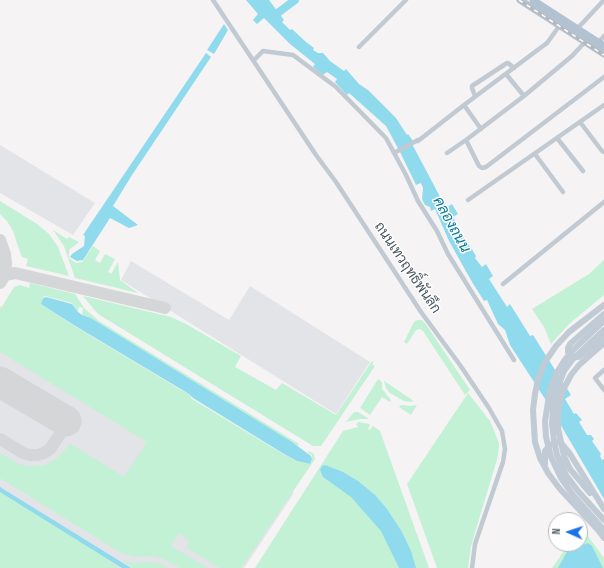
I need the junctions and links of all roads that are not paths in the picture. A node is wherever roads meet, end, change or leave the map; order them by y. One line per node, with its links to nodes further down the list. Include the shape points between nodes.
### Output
1 (213, 0): 13 (street, ถนนเทวฤทธิ์พันลึก)
2 (406, 0): 11 (street)
3 (520, 0): 5 (main road)
4 (604, 0): 7 (street)
5 (532, 2): 6 (main road); 7 (main road)
6 (560, 25): 9 (main road); 14 (street, via 547,43)
7 (578, 29): 10 (main road)
8 (604, 36): 10 (street)
9 (585, 42): 12 (main road); 18 (street)
10 (601, 44)
11 (359, 47)
12 (604, 54)
13 (254, 60): 26 (street, via 263,51 296,57 336,87 386,138); 48 (street, ถนนเทวฤทธิ์พันลึก, via 502,431 505,449 503,462 475,544)
14 (514, 68): 15 (street); 17 (street, via 507,63 472,86)
15 (506, 74): 17 (street); 18 (street)
16 (604, 77): 24 (street, via 486,167 479,166)
17 (476, 96): 19 (street)
18 (524, 96): 22 (street)
19 (464, 105): 22 (street); 26 (street, via 416,141)
20 (604, 105): 21 (street)
21 (580, 122): 23 (street); 25 (street)
22 (481, 129): 24 (street)
23 (557, 138): 28 (street); 29 (street)
24 (466, 140): 27 (street)
25 (604, 152)
26 (394, 153): 40 (street, via 446,250)
27 (447, 153)
28 (535, 154): 30 (street); 31 (street)
29 (582, 171)
30 (563, 192)
31 (468, 200)
32 (604, 202): 33 (street)
33 (503, 284)
34 (603, 307): 38 (main road); 43 (main road, via 569,332 556,346 538,379 533,410 535,442)
35 (604, 314): 38 (main road)
36 (604, 321): 46 (main road, bridge, via 573,350 556,374 550,390 545,421 551,457 560,478)
37 (604, 330): 45 (main road, bridge, via 573,359 564,372 555,395 552,424 557,455 566,475)
38 (583, 332): 39 (main road, via 568,348 572,356 581,356)
39 (604, 340): 44 (main road, bridge, via 570,375 562,392 558,412 558,428 564,456 570,469)
40 (514, 360)
41 (604, 370): 42 (street, via 595,378)
42 (604, 390)
43 (548, 473): 44 (main road, via 545,451 553,443 561,443); 47 (main road)
44 (604, 510)
45 (604, 520)
46 (604, 530)
47 (604, 538)
48 (472, 568)

